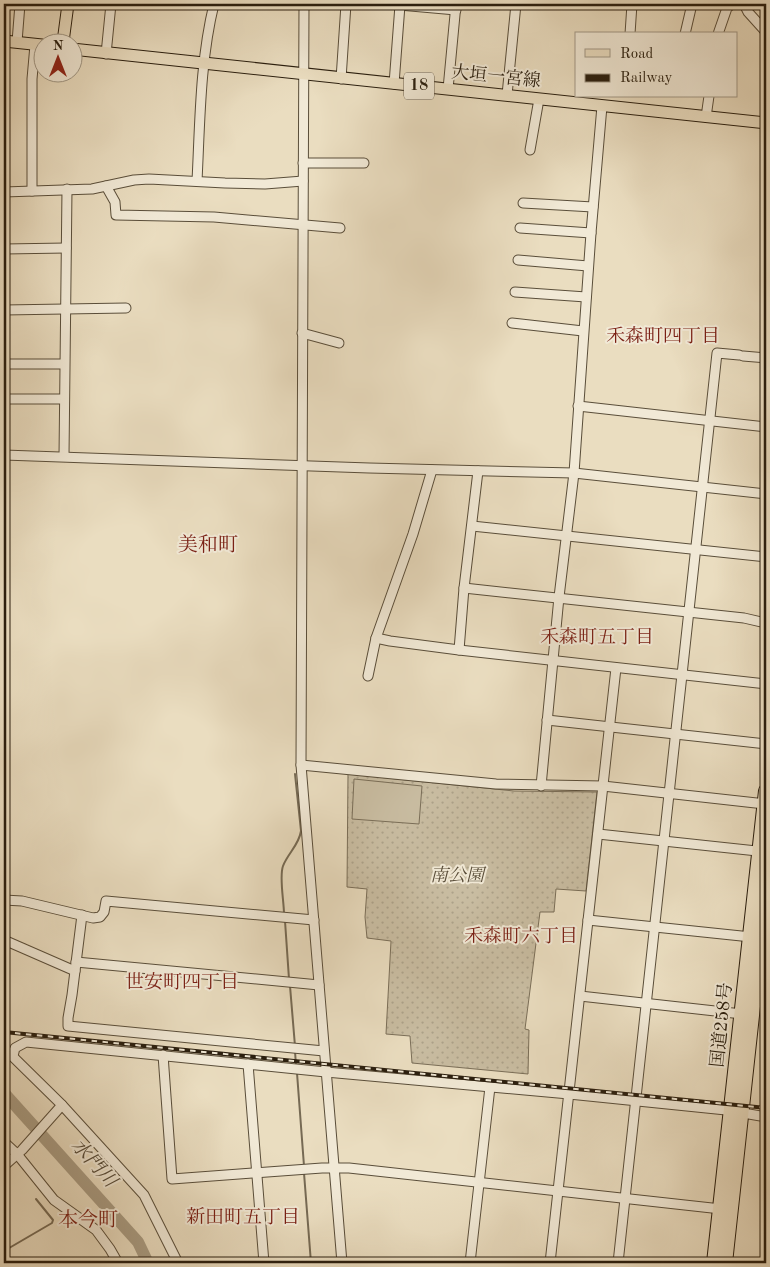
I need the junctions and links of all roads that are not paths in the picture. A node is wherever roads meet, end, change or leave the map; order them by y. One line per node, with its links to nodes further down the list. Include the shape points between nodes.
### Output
1 (20, 4): 21 (street)
2 (68, 4): 15 (main road)
3 (112, 4): 24 (street)
4 (214, 4): 25 (street)
5 (304, 4): 26 (street)
6 (346, 4): 27 (street)
7 (388, 4): 13 (street)
8 (516, 4): 31 (street)
9 (632, 4): 16 (street)
10 (692, 4): 17 (street)
11 (732, 4): 18 (street, via 727,8)
12 (744, 4): 19 (street)
13 (400, 5): 14 (street); 29 (street)
14 (456, 7): 30 (street)
15 (64, 32)
16 (630, 32)
17 (685, 32)
18 (719, 32)
19 (766, 32)
20 (4, 41): 21 (main road)
21 (17, 42): 22 (main road)
22 (32, 44)
23 (82, 50): 24 (main road, 大垣一宮線 / 18)
24 (106, 54): 25 (main road, 大垣一宮線 / 18)
25 (204, 64): 26 (main road, 大垣一宮線 / 18); 41 (street)
26 (304, 74): 27 (main road, 大垣一宮線 / 18); 38 (street)
27 (341, 79): 29 (main road, 大垣一宮線 / 18)
28 (32, 82): 44 (street)
29 (394, 84): 30 (main road, 大垣一宮線 / 18)
30 (448, 89): 31 (main road, 大垣一宮線 / 18)
31 (507, 95): 33 (main road, 大垣一宮線 / 18)
32 (709, 98): 35 (street)
33 (539, 99): 34 (main road, 大垣一宮線 / 18); 37 (street)
34 (602, 106): 35 (main road, 大垣一宮線 / 18); 47 (street)
35 (706, 117): 36 (main road, 大垣一宮線 / 18)
36 (766, 123)
37 (530, 150)
38 (303, 163): 39 (street); 40 (street)
39 (364, 163)
40 (303, 181): 41 (street, via 265,184); 48 (street)
41 (197, 182): 42 (street, via 149,179)
42 (106, 186): 43 (street); 48 (street, via 115,202 116,215 214,217)
43 (67, 190): 44 (street); 53 (street)
44 (32, 191): 45 (street)
45 (4, 192)
46 (523, 203): 47 (street)
47 (593, 207): 51 (street)
48 (303, 225): 49 (street); 63 (street)
49 (340, 228)
50 (520, 228): 51 (street)
51 (591, 233): 55 (street)
52 (4, 248): 53 (street)
53 (66, 248): 58 (street)
54 (518, 260): 55 (street)
55 (588, 266): 57 (street)
56 (515, 292): 57 (street)
57 (586, 298): 62 (street)
58 (65, 308): 59 (street); 60 (street); 67 (street)
59 (126, 308)
60 (4, 310)
61 (512, 323): 62 (street)
62 (584, 330): 70 (street)
63 (302, 333): 64 (street); 75 (street)
64 (339, 343)
65 (766, 358): 71 (street, via 718,353)
66 (4, 364): 67 (street)
67 (64, 364): 69 (street)
68 (4, 399): 69 (street)
69 (64, 399): 74 (street)
70 (578, 406): 71 (street); 78 (street)
71 (711, 421): 72 (street); 79 (street)
72 (766, 427)
73 (4, 455): 74 (street)
74 (64, 456): 75 (street)
75 (301, 465): 76 (street); 100 (street)
76 (432, 470): 77 (street); 89 (street)
77 (478, 471): 78 (street); 81 (street)
78 (574, 473): 79 (street); 82 (street)
79 (704, 487): 80 (street); 83 (street)
80 (766, 494)
81 (472, 526): 82 (street); 85 (street)
82 (567, 535): 83 (street); 86 (street)
83 (696, 549): 84 (street); 87 (street)
84 (766, 557)
85 (464, 588): 86 (street); 90 (street)
86 (559, 598): 87 (street); 91 (street)
87 (689, 612): 88 (street); 93 (street)
88 (766, 623)
89 (376, 638): 90 (street); 94 (street)
90 (458, 650): 91 (street)
91 (553, 661): 92 (street); 96 (street)
92 (616, 668): 93 (street); 97 (street)
93 (682, 675): 95 (street); 98 (street)
94 (368, 676)
95 (766, 684)
96 (547, 720): 97 (street); 101 (street)
97 (610, 727): 98 (street); 102 (street)
98 (677, 735): 99 (street); 103 (street)
99 (766, 744)
100 (301, 765): 101 (street, via 453,781); 112 (street)
101 (541, 786): 102 (street)
102 (602, 786): 103 (street); 105 (street)
103 (670, 794): 104 (street); 106 (street)
104 (765, 797): 107 (highway, 国道258号)
105 (598, 834): 106 (street); 113 (street)
106 (664, 842): 107 (street); 114 (street)
107 (763, 852): 115 (highway, 国道258号)
108 (766, 887): 110 (highway, 国道258号)
109 (4, 900): 111 (street)
110 (765, 907): 132 (highway, 国道258号)
111 (82, 915): 112 (street, via 100,917 106,901); 117 (street)
112 (314, 920): 118 (street)
113 (588, 920): 114 (street); 119 (street)
114 (654, 927): 115 (street); 120 (street)
115 (750, 937): 121 (highway, 国道258号)
116 (4, 940): 117 (street)
117 (76, 966): 118 (street); 123 (street, via 68,1026)
118 (320, 985): 123 (street)
119 (580, 996): 120 (street); 129 (street)
120 (646, 1004): 121 (street); 130 (street)
121 (742, 1014): 132 (highway, 国道258号)
122 (4, 1048): 125 (street)
123 (324, 1051): 127 (street)
124 (163, 1055): 125 (street, via 26,1042 15,1048); 126 (street); 138 (street, via 172,1179)
125 (13, 1056): 131 (street)
126 (248, 1064): 127 (street); 138 (street)
127 (326, 1072): 128 (street); 137 (street)
128 (490, 1087): 129 (street); 139 (street)
129 (569, 1094): 130 (street); 140 (street)
130 (636, 1101): 132 (street); 141 (street)
131 (61, 1107): 135 (street); 144 (street, via 144,1195)
132 (737, 1113): 133 (street); 142 (highway, 国道258号); 151 (highway, 国道258号)
133 (766, 1116)
134 (4, 1142): 135 (street)
135 (19, 1152): 136 (street); 143 (street, via 54,1200 96,1230)
136 (4, 1166)
137 (334, 1167): 138 (street); 139 (street); 146 (street)
138 (256, 1172): 145 (street)
139 (479, 1182): 140 (street); 147 (street)
140 (558, 1191): 141 (street); 148 (street)
141 (624, 1198): 142 (street); 149 (street)
142 (721, 1209): 150 (highway, 国道258号)
143 (118, 1263)
144 (178, 1263)
145 (264, 1263)
146 (342, 1263)
147 (470, 1263)
148 (550, 1263)
149 (618, 1263)
150 (714, 1263)
151 (724, 1263)

